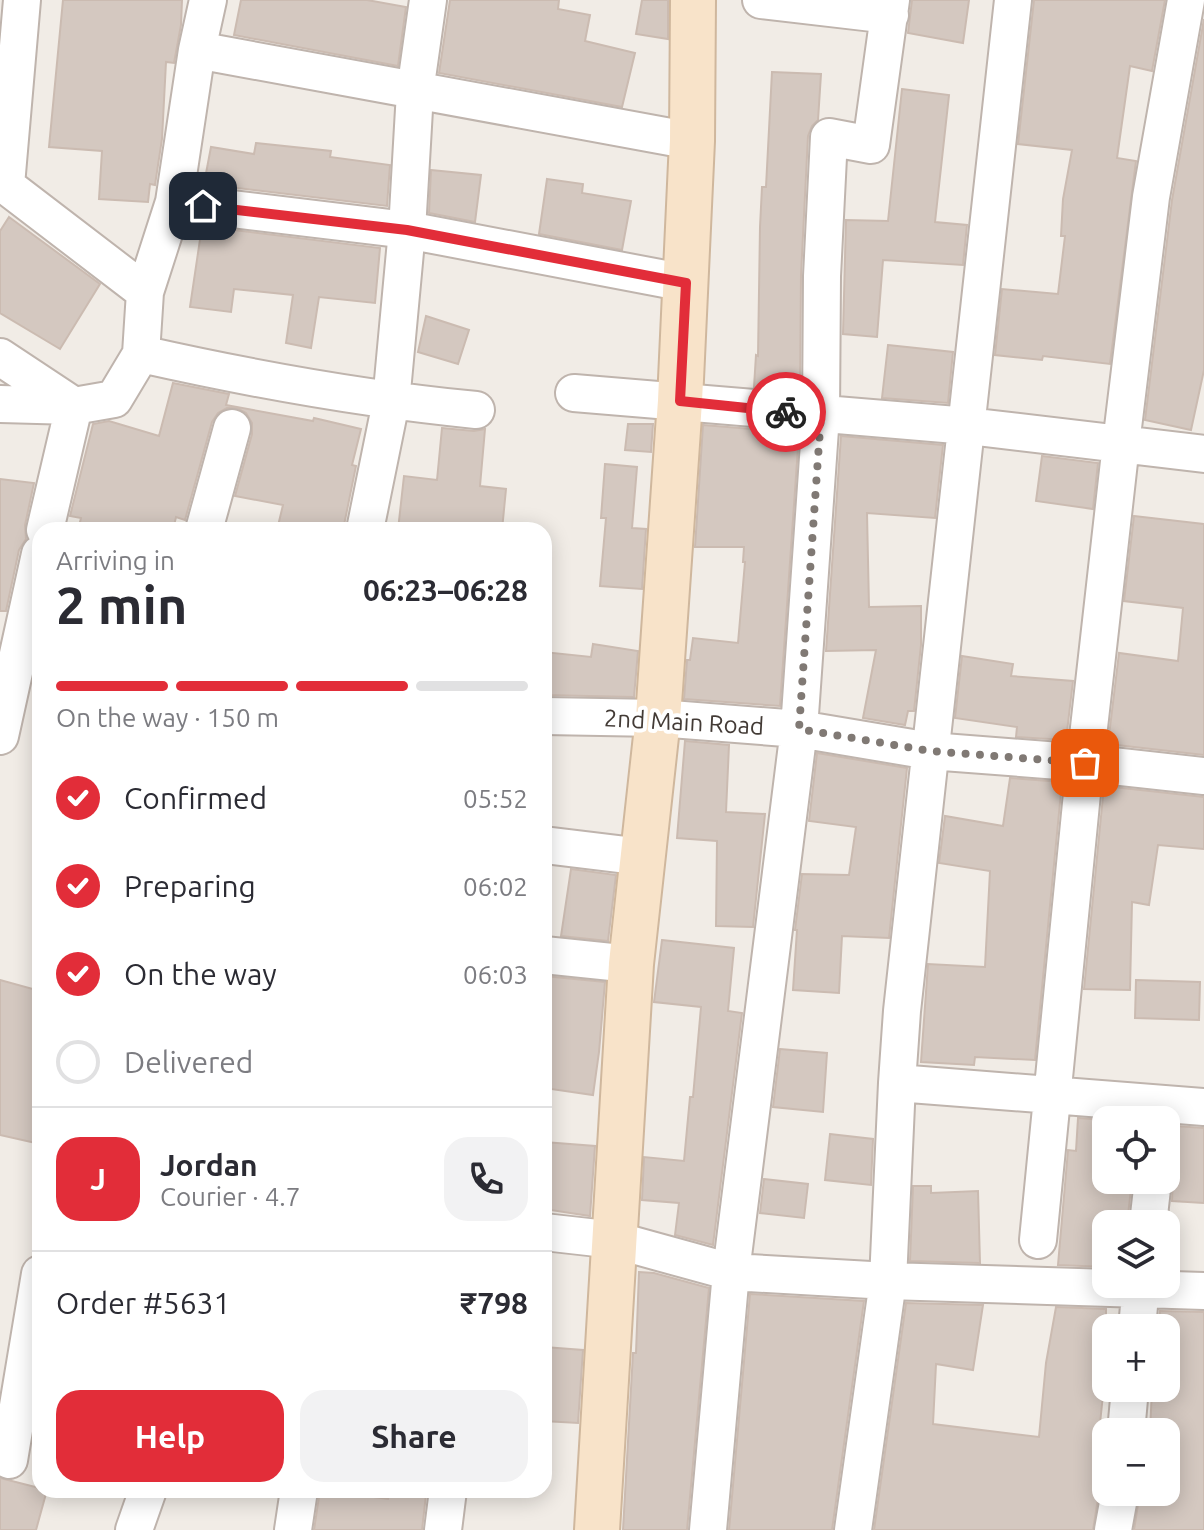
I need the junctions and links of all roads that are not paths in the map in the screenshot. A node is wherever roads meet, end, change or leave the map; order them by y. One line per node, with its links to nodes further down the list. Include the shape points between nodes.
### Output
1 (22, 0): 12 (street)
2 (208, 0): 9 (street)
3 (428, 0): 10 (street)
4 (693, 0): 11 (street)
5 (761, 0): 8 (street)
6 (1013, 0): 26 (street)
7 (1186, 0): 28 (street, via 1151,197)
8 (891, 8): 25 (street, via 871,145 829,137)
9 (197, 50): 10 (street); 13 (street)
10 (415, 92): 11 (street); 14 (street)
11 (692, 141): 15 (street)
12 (3, 183): 16 (street)
13 (174, 202): 14 (street); 16 (street)
14 (407, 230): 15 (street); 21 (street)
15 (686, 283): 20 (street)
16 (145, 292): 17 (street)
17 (141, 354): 21 (street); 23 (street, via 114,399)
18 (0, 357): 23 (street)
19 (574, 393): 20 (street)
20 (680, 401): 25 (street); 35 (street)
21 (391, 402): 24 (street); 32 (street)
22 (0, 404): 23 (street)
23 (74, 406): 30 (street)
24 (476, 410)
25 (821, 415): 26 (street); 36 (street)
26 (968, 426): 28 (street); 38 (street)
27 (232, 428): 31 (street)
28 (1121, 444): 29 (street); 39 (street)
29 (1204, 454)
30 (47, 522)
31 (206, 522)
32 (367, 522)
33 (32, 590): 37 (street)
34 (552, 716): 35 (street, 2nd Main Road)
35 (658, 718): 36 (street, 2nd Main Road); 42 (street)
36 (799, 729): 38 (street, 2nd Main Road); 53 (street)
37 (0, 736)
38 (930, 751): 39 (street, 2nd Main Road); 45 (street)
39 (1085, 763): 40 (street, 2nd Main Road); 46 (street)
40 (1204, 776)
41 (552, 846): 42 (street)
42 (643, 857): 44 (street)
43 (552, 956): 44 (street)
44 (631, 964): 51 (street)
45 (897, 1083): 46 (street); 54 (street)
46 (1052, 1096): 48 (street); 52 (street)
47 (1203, 1102): 49 (street)
48 (1125, 1106)
49 (1180, 1107)
50 (552, 1233): 51 (street)
51 (615, 1240): 53 (street); 67 (street)
52 (1038, 1240)
53 (731, 1272): 54 (street); 68 (street)
54 (888, 1281): 55 (street); 69 (street)
55 (1092, 1285)
56 (1180, 1289): 57 (street)
57 (1204, 1291)
58 (32, 1336): 59 (street)
59 (16, 1461)
60 (145, 1498): 64 (street)
61 (298, 1498): 65 (street)
62 (447, 1498): 66 (street)
63 (1117, 1506): 70 (street)
64 (134, 1530)
65 (293, 1530)
66 (443, 1530)
67 (597, 1530)
68 (708, 1530)
69 (853, 1530)
70 (1113, 1530)

